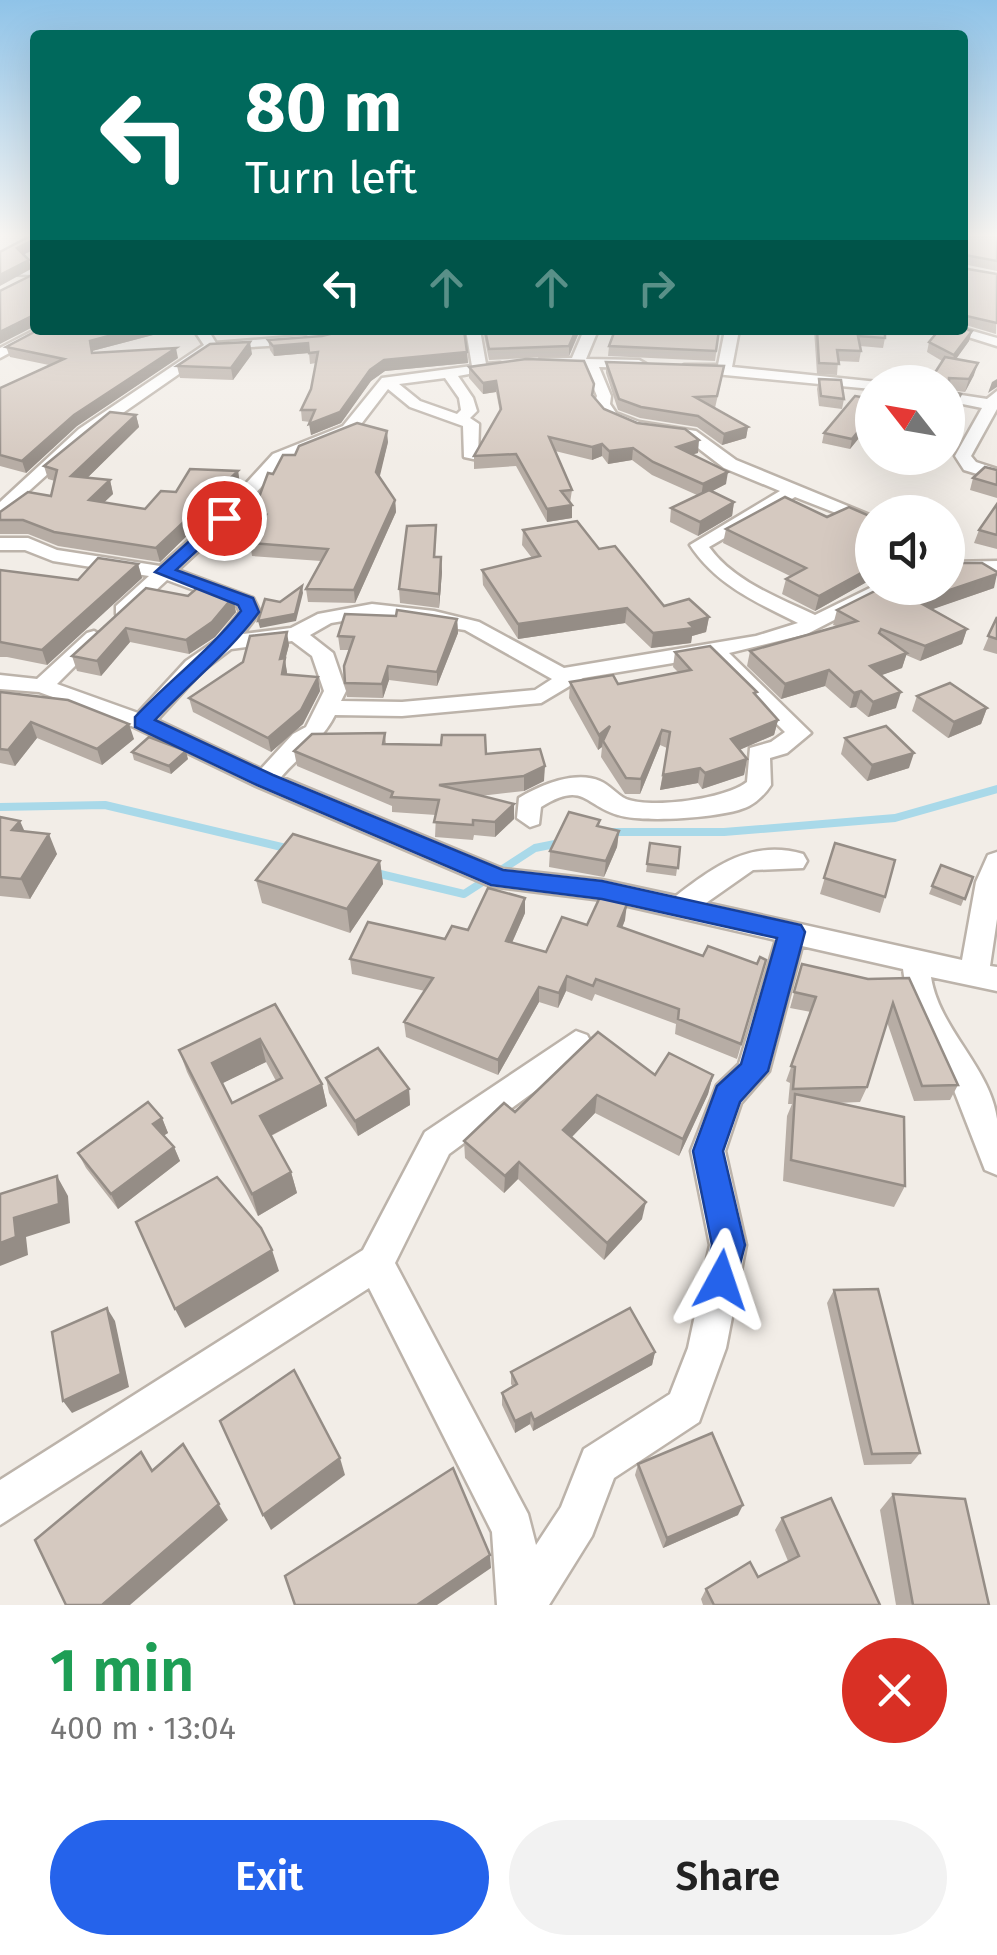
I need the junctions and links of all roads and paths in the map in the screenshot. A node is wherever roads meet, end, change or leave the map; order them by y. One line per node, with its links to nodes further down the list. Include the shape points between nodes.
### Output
1 (968, 334): 8 (street)
2 (35, 335): 10 (street)
3 (205, 335): 9 (street)
4 (474, 335): 15 (street)
5 (590, 335): 11 (street)
6 (731, 335): 14 (street)
7 (322, 339): 9 (street)
8 (997, 342)
9 (211, 346): 25 (street, via 86,432)
10 (1, 353)
11 (584, 361): 12 (street); 15 (street); 24 (street, via 611,416 690,434 730,464)
12 (660, 365)
13 (678, 366): 14 (street)
14 (724, 369): 18 (street)
15 (480, 370): 16 (street)
16 (450, 375): 17 (street); 21 (street, via 466,398 469,411)
17 (387, 380): 21 (street, via 415,404); 31 (street, via 349,429 279,457)
18 (855, 388)
19 (965, 398): 20 (street)
20 (995, 400): 23 (street, via 962,456 970,466)
21 (462, 418): 22 (street, via 471,424)
22 (472, 457)
23 (997, 474)
24 (794, 490): 26 (street); 33 (street, via 699,546 704,557 762,597)
25 (0, 512)
26 (855, 515)
27 (0, 544): 31 (street)
28 (965, 558): 29 (street)
29 (993, 567): 30 (street)
30 (965, 568)
31 (164, 572): 35 (street, via 246,602 250,612); 39 (street)
32 (855, 603): 33 (street)
33 (815, 623): 36 (street, via 758,642)
34 (296, 634): 35 (street); 37 (street, via 325,618 372,610 434,616 472,626 538,666); 40 (street, via 322,652 335,691)
35 (225, 643): 41 (street)
36 (712, 648): 37 (street); 43 (street, via 798,733 758,753 758,784 741,800 669,811 622,808 592,787 550,790 528,804)
37 (575, 674): 40 (street, via 541,696 402,709)
38 (0, 682): 39 (street)
39 (42, 686): 41 (street)
40 (327, 708): 42 (street, via 315,732)
41 (142, 722): 42 (street)
42 (265, 780): 46 (street, via 487,874)
43 (530, 818)
44 (794, 861): 46 (street, via 768,855 743,861)
45 (997, 862): 49 (street, via 989,882)
46 (682, 908): 47 (street)
47 (792, 932): 48 (street); 54 (street, via 753,1071 728,1095 708,1151 728,1245 707,1348 685,1408 600,1464 577,1521)
48 (918, 964): 49 (street); 51 (street, via 915,978 926,1009 959,1066)
49 (985, 978)
50 (576, 1044): 52 (street, via 437,1143)
51 (997, 1159)
52 (376, 1264): 53 (street); 54 (street, via 513,1529)
53 (0, 1504)
54 (521, 1605)

